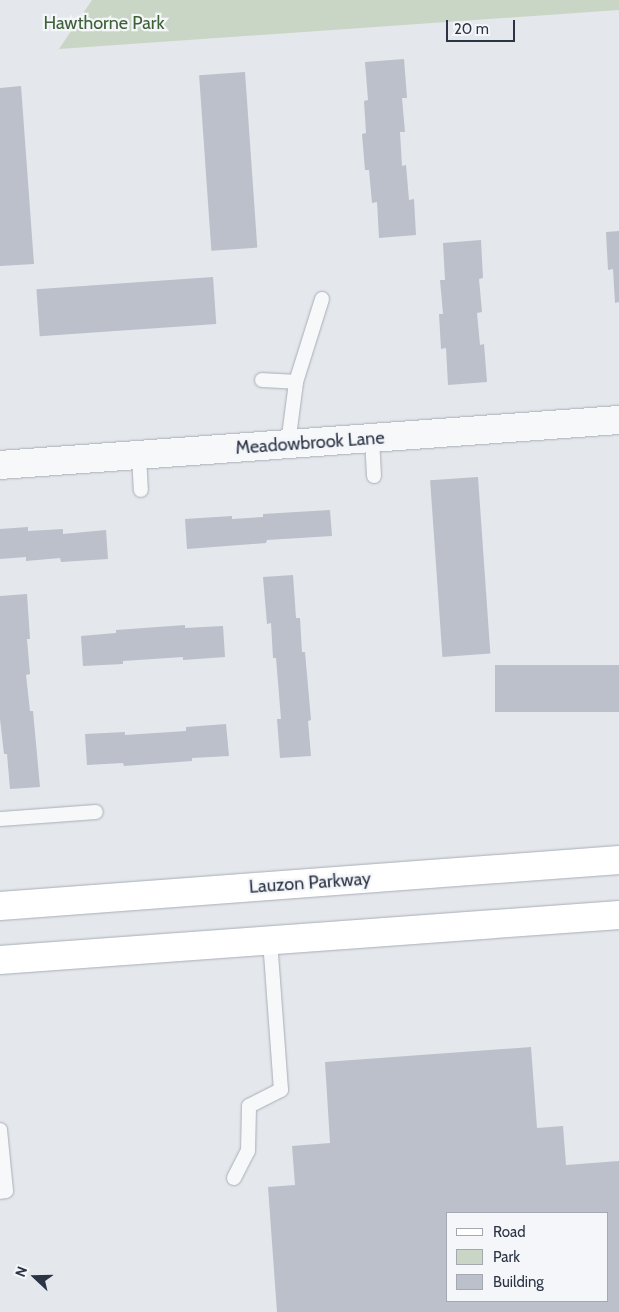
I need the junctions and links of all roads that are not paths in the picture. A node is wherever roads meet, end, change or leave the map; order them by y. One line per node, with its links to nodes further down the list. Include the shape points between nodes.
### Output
1 (322, 299): 3 (lane)
2 (262, 380): 3 (lane)
3 (296, 382): 6 (lane)
4 (619, 420): 5 (street, Meadowbrook Lane)
5 (372, 438): 6 (street, Meadowbrook Lane); 9 (lane)
6 (288, 444): 7 (street, Meadowbrook Lane)
7 (139, 455): 8 (street, Meadowbrook Lane); 10 (lane)
8 (0, 465)
9 (374, 476)
10 (140, 490)
11 (96, 812): 12 (lane)
12 (0, 819)
13 (619, 860): 14 (main road, Lauzon Parkway)
14 (0, 906)
15 (619, 914): 16 (main road)
16 (270, 940): 17 (main road); 19 (lane, via 281,1090 248,1106 248,1151)
17 (0, 960)
18 (0, 1130): 20 (lane, via 6,1192)
19 (234, 1178)
20 (0, 1192)

